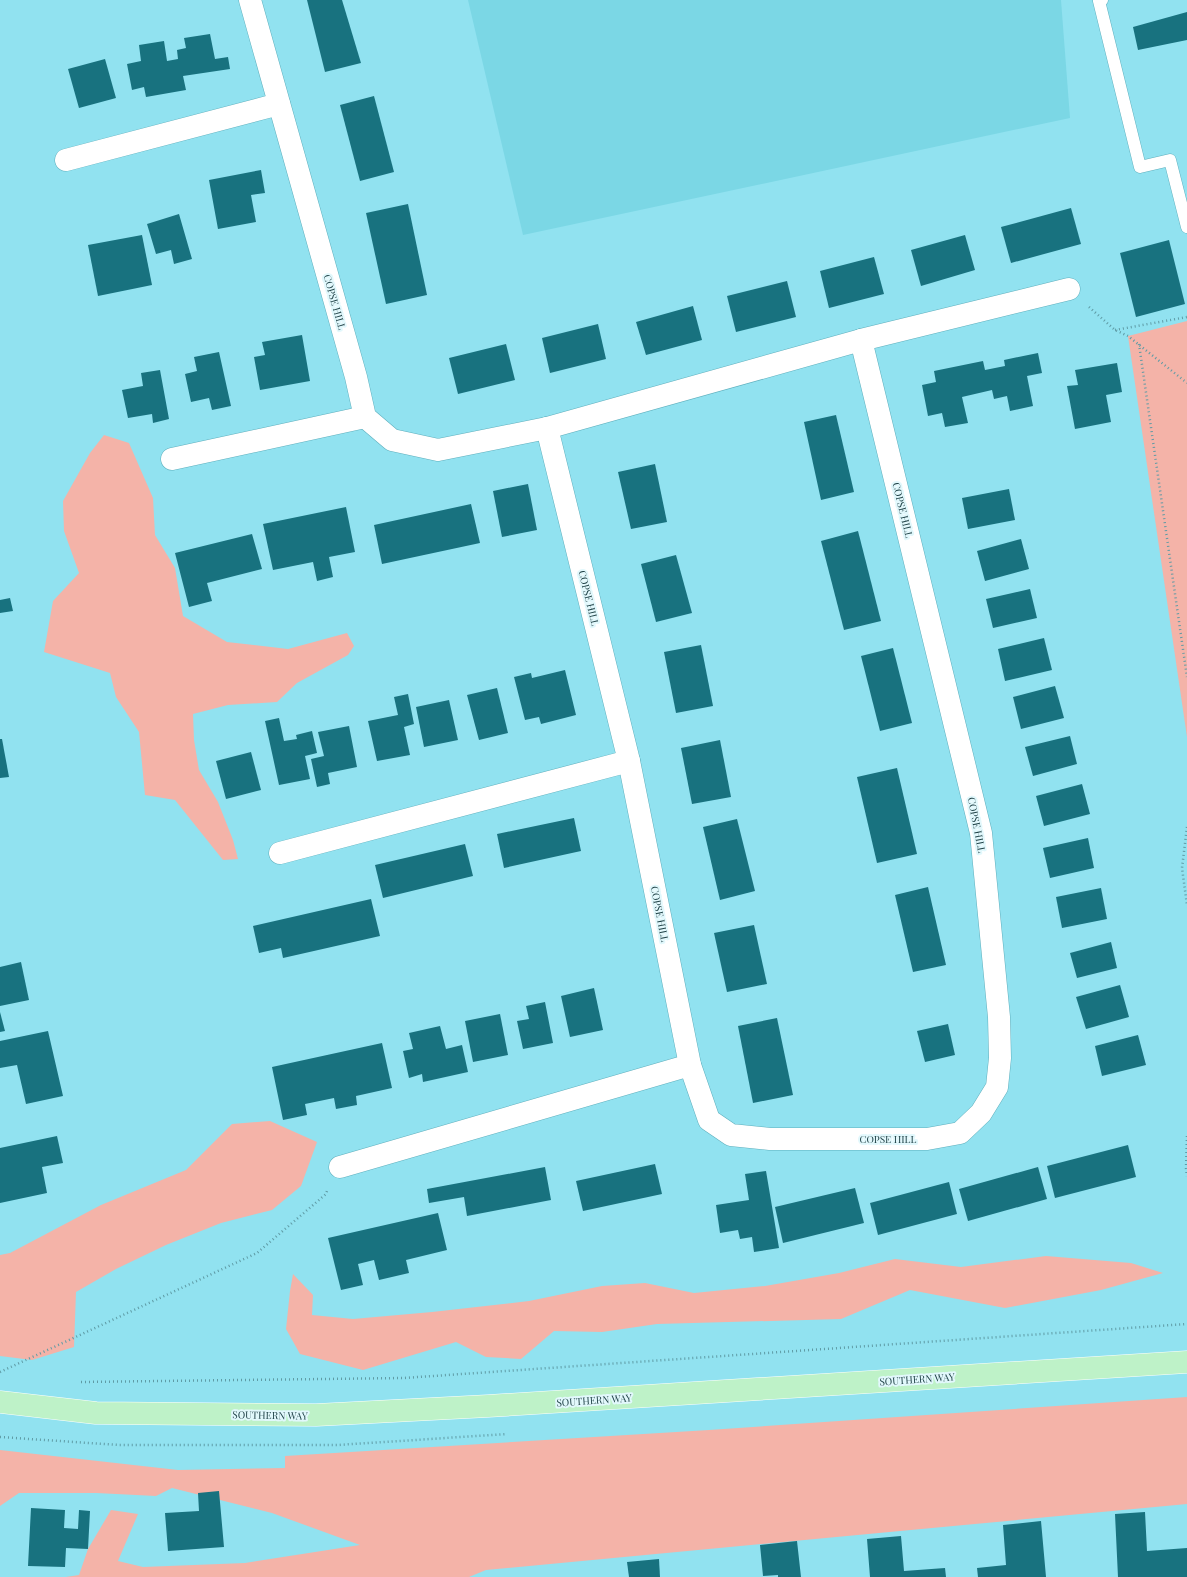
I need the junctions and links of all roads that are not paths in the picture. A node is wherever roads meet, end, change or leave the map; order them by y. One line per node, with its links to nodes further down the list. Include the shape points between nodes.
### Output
1 (250, 0): 3 (street, COPSE HILL)
2 (1102, 0): 5 (lane, via 1099,1 1140,167 1170,160)
3 (279, 104): 4 (street); 8 (street, COPSE HILL)
4 (66, 160)
5 (1187, 226)
6 (1069, 289): 7 (street)
7 (861, 340): 9 (street); 13 (street, COPSE HILL, via 981,834 999,1017 1000,1058 997,1087 981,1113 960,1133 927,1139 770,1139 731,1135 709,1120)
8 (365, 417): 9 (street, via 392,440 438,450); 10 (street)
9 (547, 428): 11 (street, COPSE HILL)
10 (172, 459)
11 (629, 761): 12 (street); 13 (street, COPSE HILL)
12 (280, 853)
13 (690, 1065): 14 (street)
14 (340, 1167)
15 (1187, 1362): 16 (main road, SOUTHERN WAY, via 316,1415 96,1413)
16 (0, 1402)

